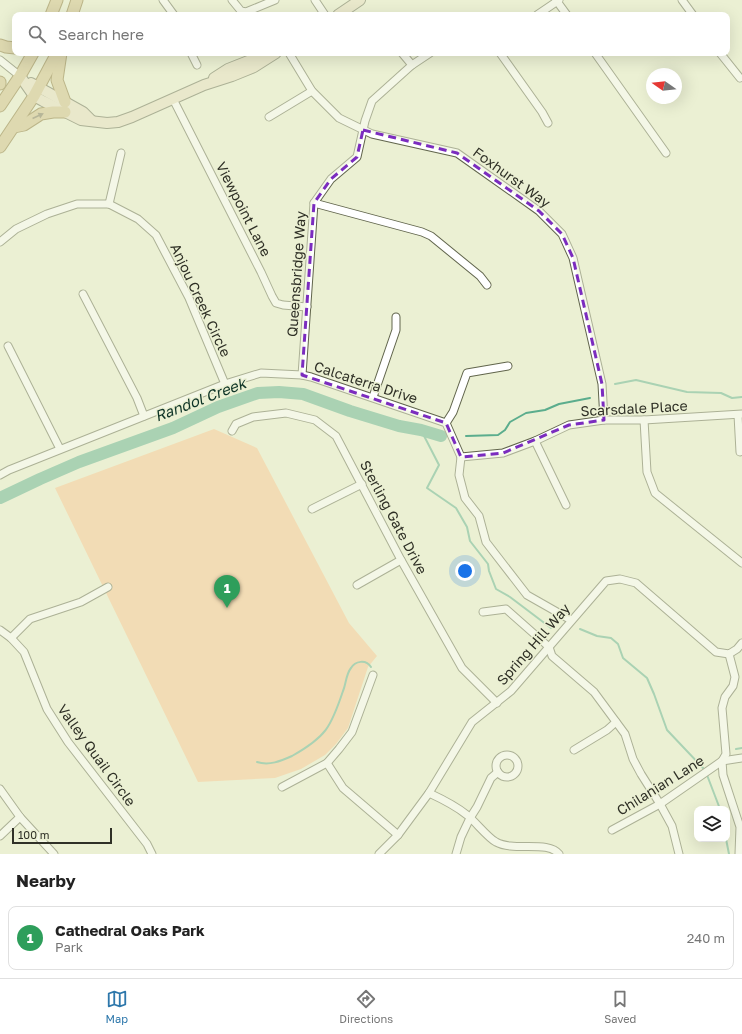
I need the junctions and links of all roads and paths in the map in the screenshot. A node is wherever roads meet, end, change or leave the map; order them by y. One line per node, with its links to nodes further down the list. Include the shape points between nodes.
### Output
1 (58, 0): 10 (main road)
2 (77, 0): 11 (main road)
3 (162, 0): 12 (street)
4 (232, 0): 5 (street, via 241,11 246,12)
5 (275, 0)
6 (315, 0): 13 (street)
7 (360, 0): 14 (street)
8 (682, 0): 17 (street)
9 (558, 1): 15 (street); 16 (street)
10 (52, 12)
11 (73, 12)
12 (172, 12)
13 (323, 12)
14 (342, 12)
15 (542, 12)
16 (565, 12)
17 (691, 12)
18 (0, 45): 19 (main road)
19 (12, 48)
20 (31, 56): 35 (main road)
21 (55, 56): 39 (main road)
22 (61, 56): 42 (main road, via 57,80)
23 (192, 56): 34 (street)
24 (261, 56): 37 (street, via 228,69)
25 (271, 56): 37 (street, via 254,67)
26 (291, 56): 38 (street, Foxhurst Way)
27 (404, 56): 33 (street)
28 (426, 56): 33 (street, Queensbridge Way)
29 (502, 56): 44 (street)
30 (597, 56): 49 (street)
31 (722, 56): 36 (street)
32 (0, 60): 35 (street)
33 (412, 65): 46 (street, Queensbridge Way, via 372,101)
34 (197, 66)
35 (20, 76): 39 (street); 41 (main road)
36 (740, 78)
37 (204, 85): 40 (street)
38 (312, 91): 43 (street); 46 (street, Foxhurst Way, via 339,118)
39 (37, 92): 42 (street); 45 (main road)
40 (173, 99): 42 (street, via 118,122 92,121 83,112); 55 (street, Viewpoint Lane, via 276,303)
41 (0, 106)
42 (65, 107): 45 (main road, one-way to 42, via 24,125 41,114)
43 (269, 117)
44 (548, 123)
45 (14, 127): 47 (main road)
46 (363, 130): 50 (street, Queensbridge Way, via 357,157 331,180); 64 (street, Foxhurst Way, via 457,153 539,211 562,234 573,258 602,384)
47 (0, 147)
48 (121, 153): 51 (street)
49 (666, 153)
50 (314, 203): 53 (street, via 431,236 480,276); 55 (street, Queensbridge Way)
51 (108, 204): 52 (street, Anjou Creek Circle, via 77,204 47,214 16,229); 60 (street, Anjou Creek Circle, via 138,219 156,235 189,298)
52 (0, 242)
53 (487, 285)
54 (83, 294): 63 (street)
55 (307, 307): 59 (street, Queensbridge Way)
56 (396, 317): 61 (street, via 396,330)
57 (8, 346): 69 (street)
58 (508, 366): 66 (street, via 467,373 453,412)
59 (302, 375): 60 (street, Calcaterra Drive, via 261,373); 61 (street, Calcaterra Drive)
60 (225, 384): 63 (street, Calcaterra Drive)
61 (373, 397): 66 (street, Calcaterra Drive)
62 (740, 415): 65 (street, Scarsdale Place); 70 (street)
63 (144, 416): 69 (street, Calcaterra Drive)
64 (604, 420): 65 (street, Scarsdale Place); 68 (street, Scarsdale Place, via 569,425)
65 (644, 420): 77 (street, via 647,472 655,493)
66 (446, 423): 71 (street)
67 (232, 431): 73 (street, Sterling Gate Drive, via 236,424 253,417 286,413 315,420 336,436)
68 (535, 441): 71 (street, Scarsdale Place, via 503,453); 74 (street)
69 (60, 449): 72 (street, Calcaterra Drive)
70 (740, 452)
71 (461, 457): 81 (street, via 458,475 465,498 479,516 486,542 527,596)
72 (0, 475)
73 (362, 484): 75 (street); 76 (street, Sterling Gate Drive)
74 (566, 505)
75 (312, 509)
76 (401, 560): 78 (street); 88 (street, Sterling Gate Drive, via 462,668)
77 (742, 563)
78 (357, 585)
79 (108, 588): 83 (street, via 81,602 30,619)
80 (483, 612): 85 (street, via 506,609)
81 (571, 620): 85 (street, Spring Hill Way); 86 (street, Spring Hill Way, via 606,581 620,579 636,583 716,652)
82 (0, 630): 83 (street, Valley Quail Circle)
83 (11, 638): 105 (street, Valley Quail Circle, via 24,652 47,709 68,742)
84 (742, 643): 86 (street)
85 (549, 647): 88 (street, Spring Hill Way, via 511,691); 89 (street, via 552,656 594,692)
86 (729, 654): 92 (street, via 735,677 722,708 726,754)
87 (373, 675): 93 (street, via 352,732)
88 (497, 703): 97 (street, Spring Hill Way, via 472,722)
89 (616, 722): 90 (street); 98 (street, via 625,734 640,774)
90 (574, 750)
91 (742, 758): 92 (street)
92 (722, 761): 98 (street, Chilanian Lane); 110 (street, via 723,775 740,827)
93 (327, 763): 95 (street); 102 (street, via 343,788)
94 (498, 772): 100 (street, via 491,778)
95 (282, 786)
96 (0, 789): 99 (street)
97 (429, 793): 100 (street); 102 (street, Spring Hill Way)
98 (660, 804): 101 (street, Chilanian Lane); 109 (street, via 672,826)
99 (20, 817): 103 (street); 104 (street)
100 (470, 818): 107 (street); 108 (street, via 496,842 516,847 543,846)
101 (612, 830)
102 (398, 835): 106 (street, Spring Hill Way)
103 (0, 836)
104 (54, 854)
105 (152, 854)
106 (379, 854)
107 (456, 854)
108 (559, 854)
109 (678, 854)
110 (739, 854)

